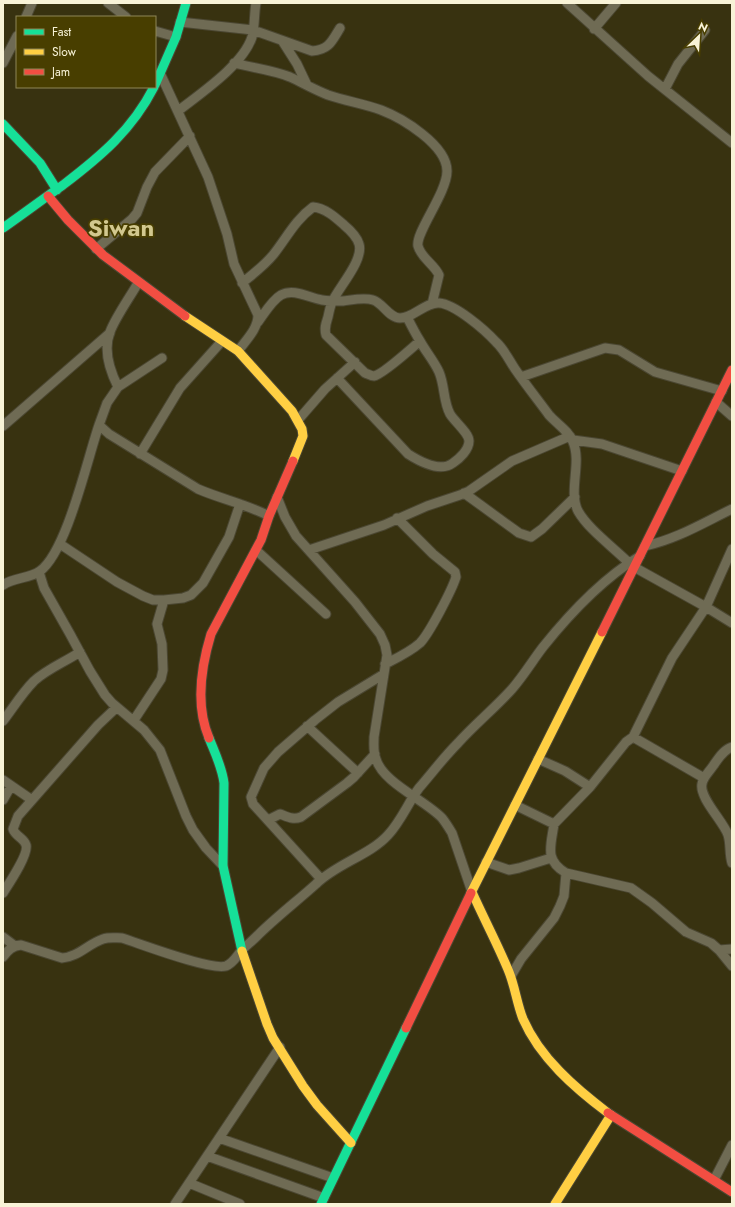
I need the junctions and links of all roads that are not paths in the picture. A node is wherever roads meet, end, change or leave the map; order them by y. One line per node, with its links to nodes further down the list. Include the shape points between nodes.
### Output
1 (32, 3): 7 (street)
2 (108, 3): 8 (street)
3 (186, 3): 9 (street)
4 (256, 3): 12 (street)
5 (567, 3): 11 (street)
6 (616, 3): 11 (street)
7 (26, 16)
8 (125, 16)
9 (180, 22): 12 (street); 15 (street)
10 (340, 28): 17 (street, via 328,47 320,51 304,50)
11 (594, 29): 24 (street)
12 (253, 30): 17 (street); 19 (street, via 247,46)
13 (705, 30): 24 (street, via 678,64)
14 (156, 31): 15 (street)
15 (176, 37): 20 (street)
16 (16, 38): 18 (street)
17 (283, 42): 22 (street)
18 (3, 63)
19 (234, 63): 22 (street, via 279,74); 25 (street)
20 (160, 73): 21 (street); 25 (street)
21 (156, 83)
22 (306, 85): 36 (street, via 389,114 428,139 442,154 447,170 445,185 418,240 420,251 439,275)
23 (154, 88): 29 (street, via 142,111 123,134 98,158)
24 (665, 89): 28 (street)
25 (178, 111): 27 (street)
26 (3, 124): 29 (street, via 46,171)
27 (190, 136): 32 (street, via 155,172 137,213); 34 (street, via 208,177)
28 (732, 142)
29 (56, 190): 30 (street)
30 (48, 196): 31 (street); 32 (street)
31 (3, 228)
32 (96, 249): 33 (street)
33 (138, 283): 39 (street); 40 (street)
34 (242, 283): 35 (street, via 273,255 308,210 313,206 319,207 336,217 359,244 359,257); 38 (street, via 258,315)
35 (333, 302): 37 (street, via 372,299 394,316); 38 (street, via 289,292 280,295); 44 (street, via 325,330 326,335)
36 (432, 304): 37 (street); 46 (street, via 450,305 482,329 496,341)
37 (406, 317): 41 (street)
38 (258, 322): 42 (street)
39 (110, 333): 48 (street, via 110,369); 54 (street)
40 (222, 341): 42 (street); 56 (street, via 180,388)
41 (420, 341): 44 (street, via 376,376 365,373); 47 (street, via 441,377 451,415 469,441 459,458 446,467 432,465 408,454)
42 (238, 351): 52 (street)
43 (162, 358): 48 (street)
44 (355, 362): 47 (street)
45 (732, 370): 49 (street)
46 (521, 377): 49 (street, via 612,348 627,354 655,372); 55 (street, via 551,417)
47 (337, 378): 52 (street)
48 (118, 387): 53 (street, via 107,403)
49 (722, 391): 50 (street)
50 (716, 402): 51 (street); 57 (street)
51 (732, 416)
52 (298, 420): 59 (street, via 303,436 301,444)
53 (99, 425): 56 (street); 65 (street)
54 (3, 426)
55 (571, 438): 57 (street, via 602,444); 58 (street, via 512,461); 60 (street, via 577,458)
56 (140, 454): 61 (street, via 198,489)
57 (682, 471): 66 (street)
58 (464, 493): 60 (street, via 520,533 531,537); 64 (street)
59 (277, 497): 63 (street); 69 (street, via 292,529)
60 (575, 497): 70 (street, via 577,509 589,525)
61 (240, 504): 63 (street); 73 (street, via 229,537 198,589 183,598)
62 (732, 509): 66 (street, via 676,537)
63 (269, 516): 68 (street)
64 (397, 518): 69 (street, via 384,525); 78 (street, via 455,572 456,577 421,642)
65 (60, 544): 71 (street); 73 (street, via 130,591 153,600)
66 (645, 546): 70 (street)
67 (732, 549): 74 (street)
68 (256, 550): 75 (street); 102 (street, via 216,623 203,666 203,719 224,783)
69 (309, 550): 78 (street, via 380,634 385,644)
70 (632, 565): 74 (street); 87 (street); 93 (street, via 597,589 573,612 500,703 457,744)
71 (39, 572): 72 (street); 77 (street, via 44,588)
72 (3, 585)
73 (164, 600): 81 (street, via 157,624 162,644 161,680)
74 (706, 607): 76 (street); 84 (street, via 672,658)
75 (326, 614)
76 (732, 623)
77 (80, 652): 80 (street, via 105,695); 82 (street, via 34,681)
78 (385, 664): 79 (street)
79 (384, 674): 83 (street, via 338,702); 86 (street, via 375,728)
80 (117, 707): 81 (street); 95 (street)
81 (134, 720): 102 (street, via 160,750 193,830)
82 (3, 721)
83 (308, 726): 88 (street); 97 (street, via 270,760 253,790 253,804)
84 (633, 737): 89 (street); 92 (street, via 626,742)
85 (732, 746): 89 (street, via 727,748)
86 (375, 754): 88 (street); 93 (street, via 383,772)
87 (538, 759): 92 (street, via 565,771); 96 (street)
88 (358, 773): 97 (street, via 301,817 292,819 280,814)
89 (704, 778): 101 (street, via 701,786 725,828)
90 (3, 780): 91 (street)
91 (12, 786): 94 (street); 95 (street)
92 (590, 787): 98 (street)
93 (414, 796): 104 (street, via 386,837); 105 (street, via 442,818 448,826)
94 (3, 800)
95 (32, 800): 106 (street, via 18,816 13,829 26,844 27,849)
96 (515, 805): 98 (street); 100 (street)
97 (268, 820): 104 (street)
98 (554, 824): 99 (street)
99 (551, 858): 100 (street, via 509,870); 103 (street, via 556,867)
100 (486, 862): 105 (street)
101 (732, 863)
102 (223, 866): 110 (street)
103 (566, 872): 111 (street, via 631,888 686,932 711,943); 114 (street, via 564,896 554,918)
104 (321, 879): 110 (street)
105 (472, 892): 114 (street); 118 (street)
106 (3, 894)
107 (3, 937): 108 (street)
108 (15, 946): 110 (street, via 21,945 62,958 102,939 122,938 213,966 225,966 233,962); 112 (street)
109 (732, 949): 111 (street)
110 (242, 950): 115 (street, via 267,1024)
111 (719, 950): 113 (street)
112 (3, 957)
113 (732, 966)
114 (511, 976): 116 (street, via 522,1016 544,1052 563,1074)
115 (280, 1048): 117 (street); 118 (street, via 317,1105)
116 (611, 1115): 122 (street); 128 (street)
117 (219, 1138): 120 (street); 121 (street)
118 (351, 1143): 121 (street)
119 (732, 1145): 122 (street)
120 (207, 1156): 123 (street); 125 (street)
121 (333, 1178): 125 (street)
122 (714, 1180): 124 (street)
123 (189, 1183): 126 (street); 127 (street)
124 (732, 1192)
125 (323, 1201)
126 (175, 1204)
127 (240, 1204)
128 (555, 1204)

